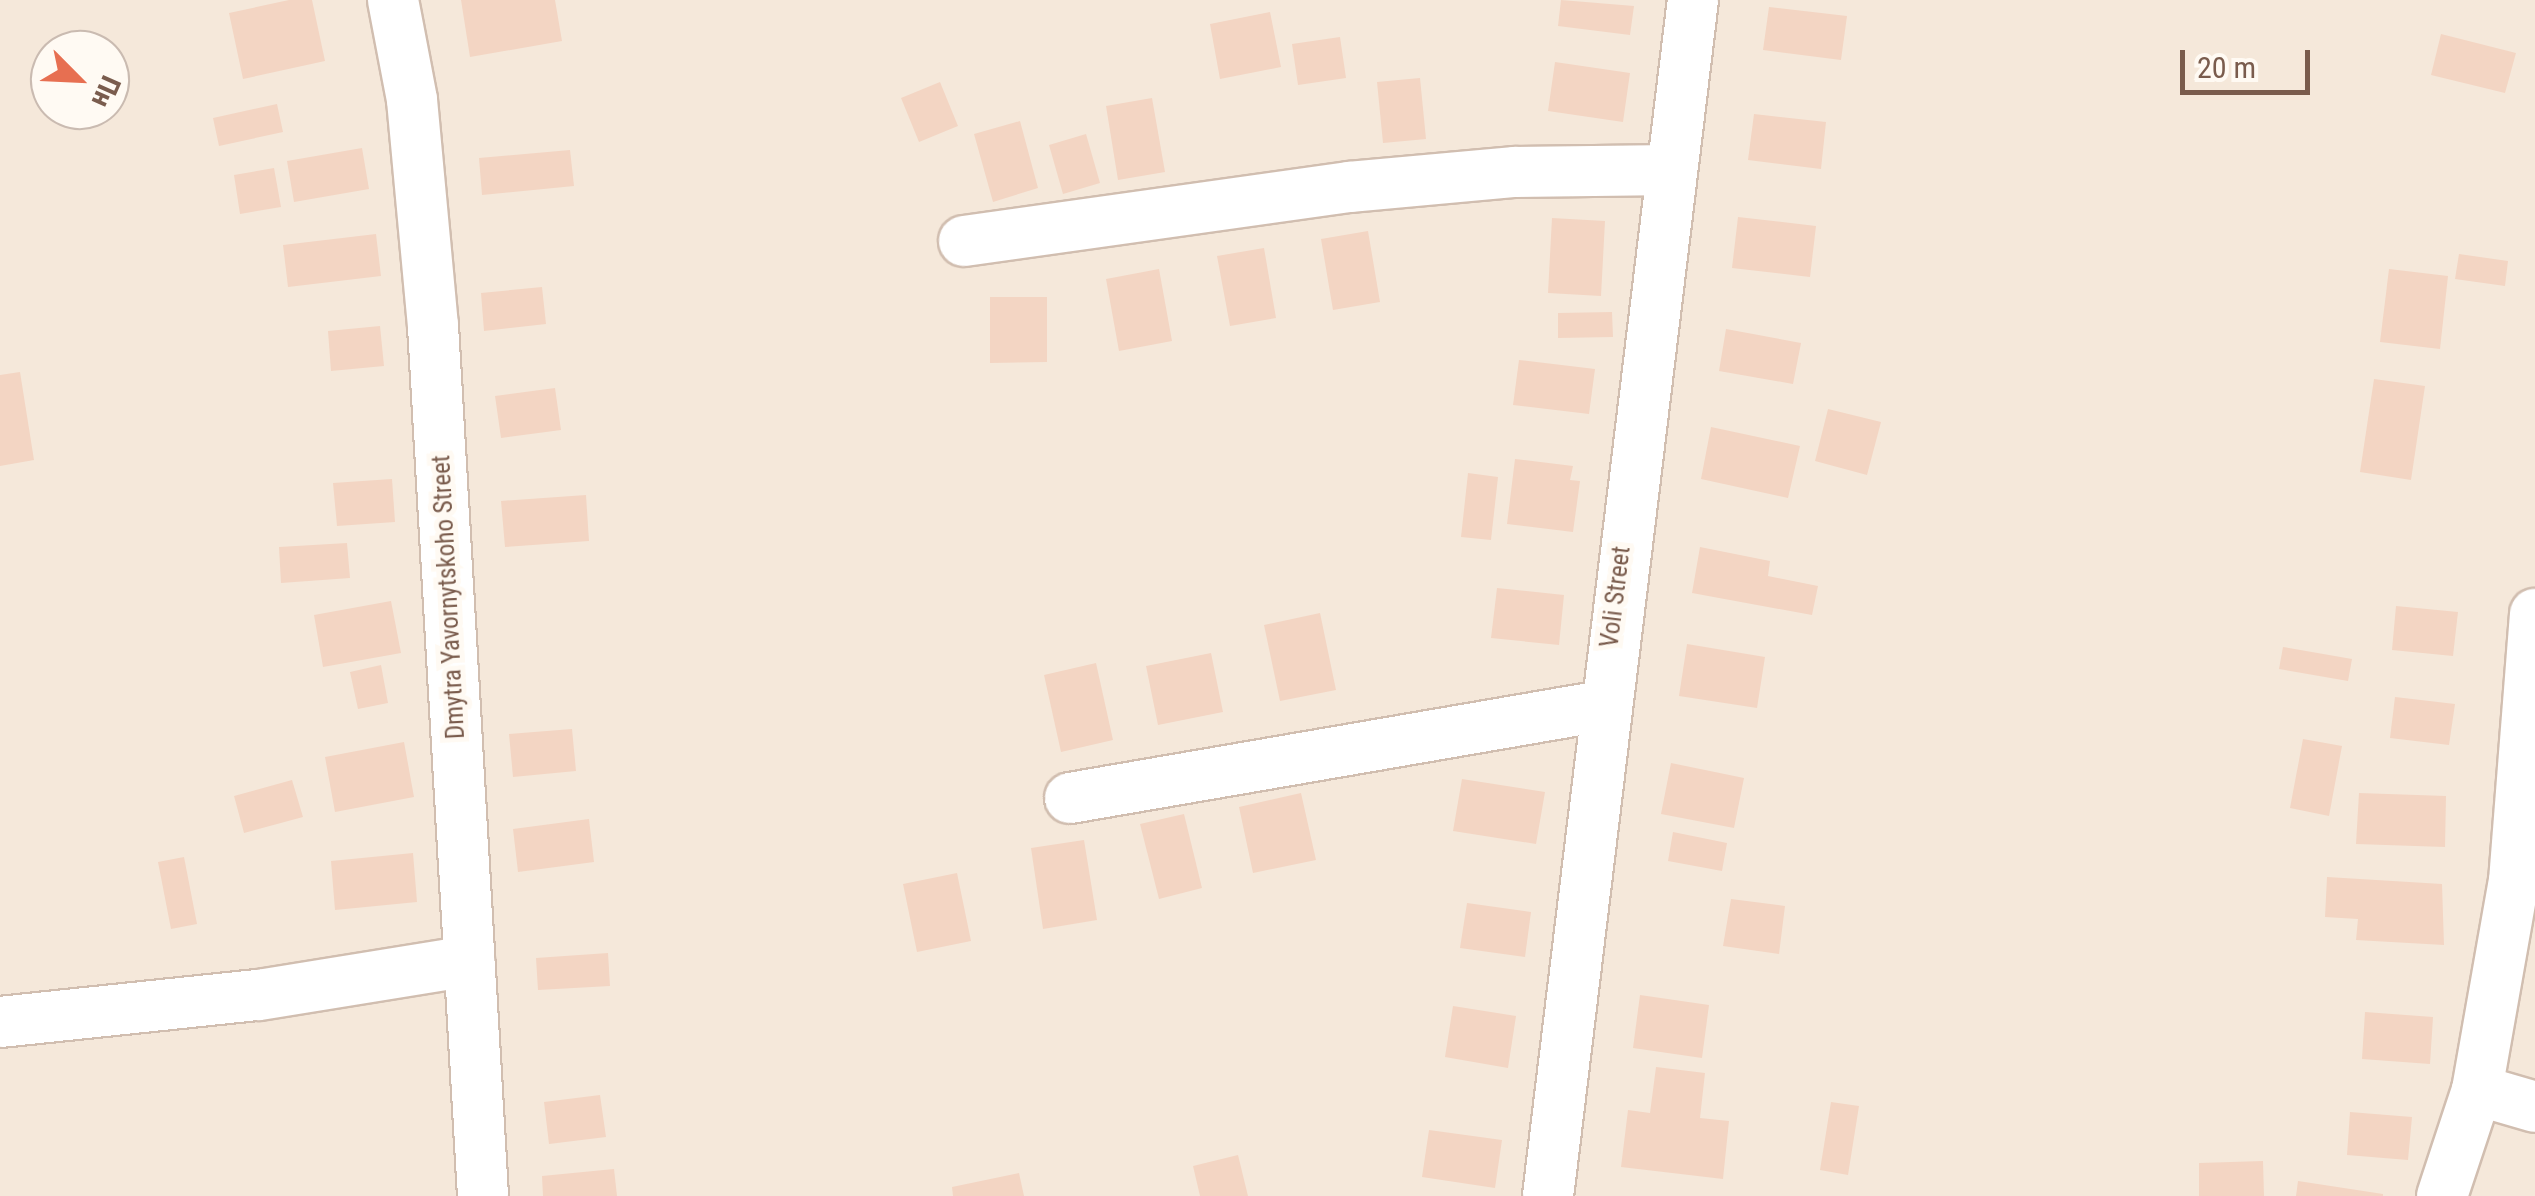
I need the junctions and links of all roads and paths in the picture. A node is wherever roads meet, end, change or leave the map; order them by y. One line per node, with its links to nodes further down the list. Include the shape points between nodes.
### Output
1 (393, 0): 8 (street, Dmytra Yavornytskoho Street, via 412,100 433,326)
2 (1693, 0): 3 (street, Voli Street)
3 (1672, 170): 4 (street, via 1515,172 1349,187); 6 (street, Voli Street)
4 (964, 242)
5 (2535, 614): 10 (street, via 2514,881)
6 (1602, 706): 7 (street); 13 (street, Voli Street)
7 (1070, 798)
8 (468, 961): 9 (street, via 259,996); 12 (street, Dmytra Yavornytskoho Street)
9 (0, 1022)
10 (2477, 1090): 11 (street); 14 (street)
11 (2535, 1108)
12 (483, 1196)
13 (1548, 1196)
14 (2442, 1196)

